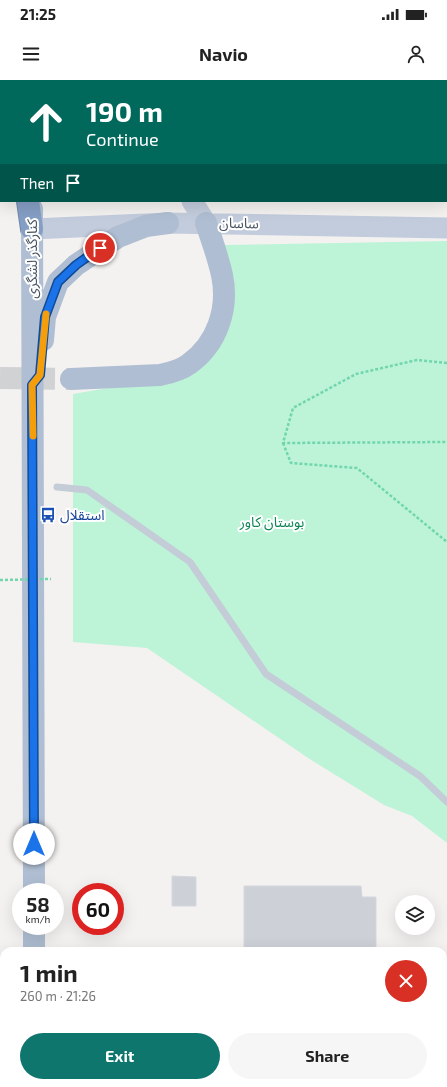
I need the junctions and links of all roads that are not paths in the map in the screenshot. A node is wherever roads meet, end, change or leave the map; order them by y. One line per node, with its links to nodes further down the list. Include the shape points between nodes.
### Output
1 (28, 202): 7 (highway)
2 (32, 202): 7 (main road, کنارگذر لشگری)
3 (193, 202): 5 (street)
4 (168, 223): 5 (street, ساسان); 7 (street, ساسان); 9 (main road, via 146,226 118,237 76,265 58,282 45,317 40,375)
5 (206, 223): 6 (street, ساسان); 8 (main road, via 222,276 224,298 218,328 200,355 188,365 160,375)
6 (447, 228)
7 (32, 229): 9 (main road, کنارگذر لشگری)
8 (71, 378)
9 (32, 385): 12 (main road, کنارگذر لشگری)
10 (57, 487): 11 (lane, via 87,490 190,562 266,674 420,776)
11 (447, 802)
12 (34, 883)
13 (34, 935): 14 (main road)
14 (34, 947)

